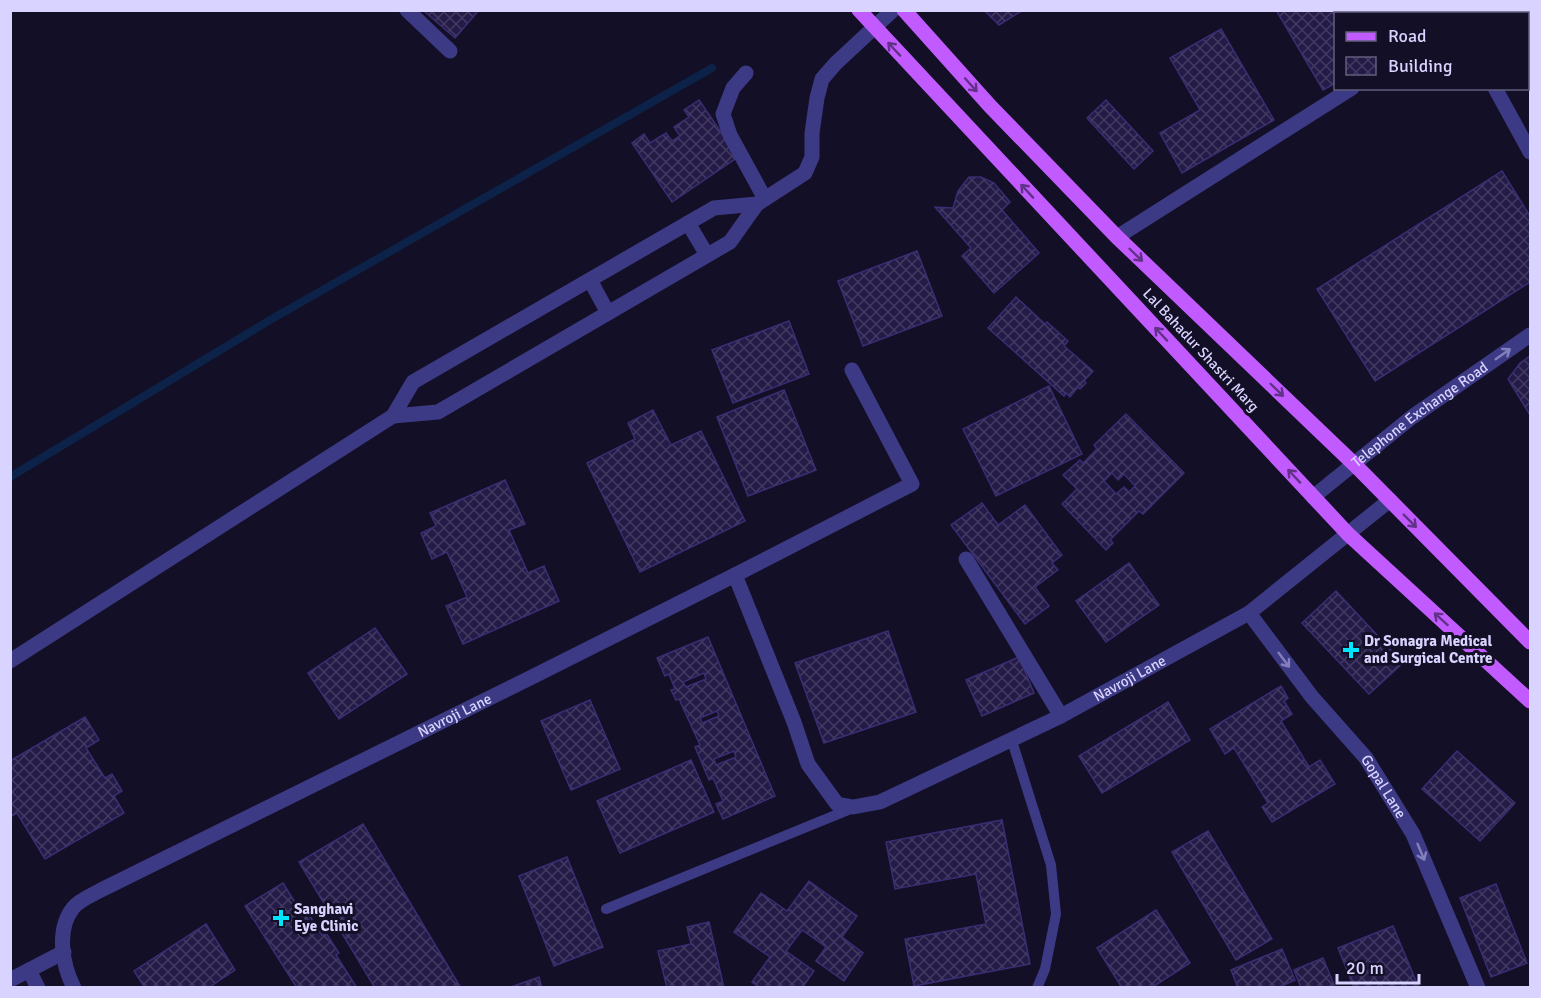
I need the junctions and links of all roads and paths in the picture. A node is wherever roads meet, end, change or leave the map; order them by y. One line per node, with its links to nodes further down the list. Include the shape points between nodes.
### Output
1 (407, 10): 6 (street)
2 (859, 10): 5 (main road, Lal Bahadur Shastri Marg)
3 (893, 10): 5 (street)
4 (904, 10): 13 (main road, Lal Bahadur Shastri Marg, one-way to 13)
5 (875, 28): 11 (street, via 822,79 812,132 812,157 805,173); 21 (main road, Lal Bahadur Shastri Marg, one-way to 5)
6 (450, 51)
7 (746, 73): 11 (street, via 733,88 723,114)
8 (1349, 90): 13 (street)
9 (1496, 90): 10 (street)
10 (1530, 152)
11 (761, 201): 12 (street, via 714,208); 14 (street, via 730,242)
12 (688, 223): 14 (street); 15 (street)
13 (1117, 237): 20 (main road, Lal Bahadur Shastri Marg, one-way to 20)
14 (707, 255): 16 (street)
15 (590, 280): 16 (street); 19 (street, via 413,382)
16 (608, 313): 19 (street, via 438,412)
17 (1530, 335): 20 (street, Telephone Exchange Road, one-way to 17, via 1412,417)
18 (852, 370): 25 (street, Navroji Lane, via 912,484)
19 (393, 416): 28 (street)
20 (1354, 464): 21 (street, Telephone Exchange Road); 22 (main road, Lal Bahadur Shastri Marg)
21 (1313, 497): 23 (main road, Lal Bahadur Shastri Marg)
22 (1390, 500): 23 (street, Navroji Lane); 27 (main road, Lal Bahadur Shastri Marg, one-way to 27)
23 (1348, 534): 26 (street, Navroji Lane); 29 (main road, Lal Bahadur Shastri Marg, one-way to 23)
24 (966, 560): 30 (street)
25 (735, 574): 32 (street, via 808,764 837,804); 34 (street, Navroji Lane, via 101,890 74,907 61,932)
26 (1249, 613): 30 (street, Navroji Lane); 40 (street, Gopal Lane, one-way to 40, via 1312,697 1366,758 1413,834)
27 (1530, 642)
28 (10, 661)
29 (1530, 701)
30 (1061, 716): 31 (street, Navroji Lane)
31 (1012, 741): 32 (street, Navroji Lane, via 880,802); 39 (lane, via 1051,865 1056,914 1045,969)
32 (853, 807): 33 (lane)
33 (606, 909)
34 (64, 952): 35 (street); 38 (street, Navroji Lane, via 67,974)
35 (29, 970): 36 (street); 37 (street)
36 (10, 980)
37 (38, 987)
38 (74, 987)
39 (1037, 987)
40 (1478, 987)

